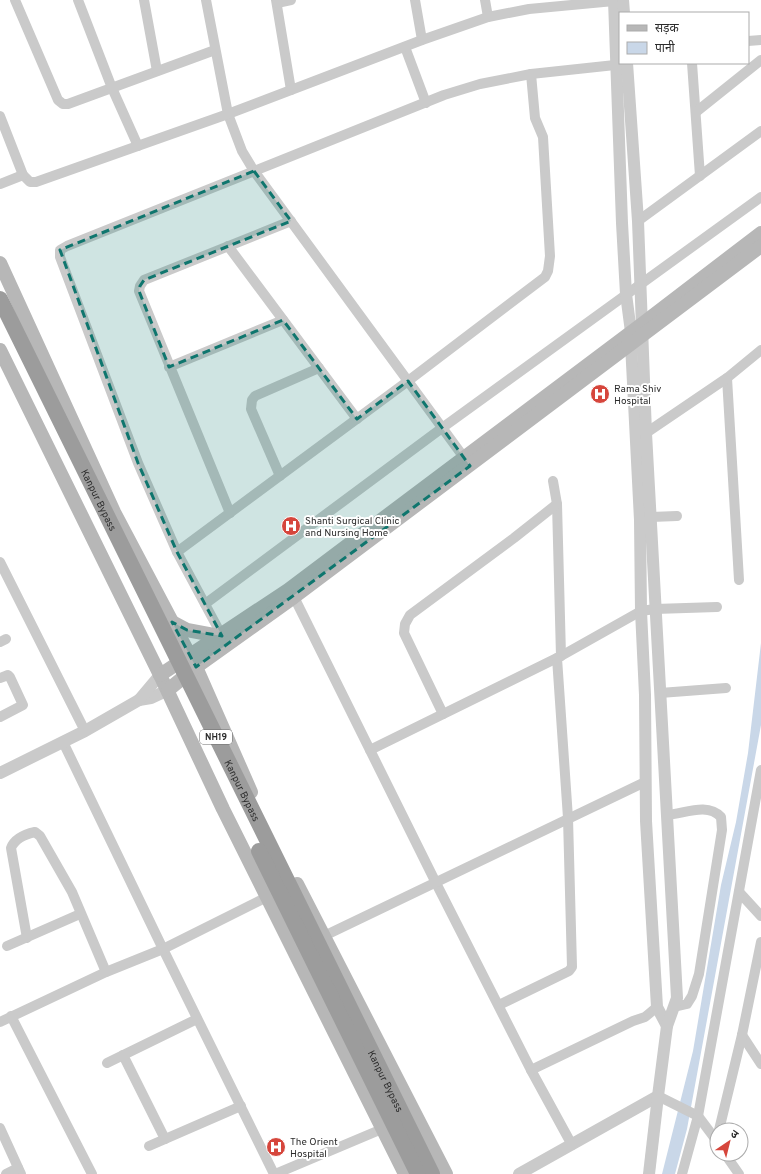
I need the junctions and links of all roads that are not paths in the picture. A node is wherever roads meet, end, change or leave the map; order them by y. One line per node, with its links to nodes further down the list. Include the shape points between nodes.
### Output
1 (15, 0): 24 (street, via 61,103 68,104)
2 (78, 0): 24 (street)
3 (144, 0): 22 (street)
4 (206, 0): 18 (street)
5 (291, 0): 9 (street)
6 (415, 0): 14 (street)
7 (485, 0): 12 (street)
8 (617, 0): 10 (street); 11 (street); 13 (street)
9 (276, 2): 25 (street)
10 (571, 3): 12 (street)
11 (623, 12)
12 (488, 17): 14 (street)
13 (619, 32)
14 (422, 40): 17 (street)
15 (761, 40): 16 (street)
16 (749, 41)
17 (405, 47): 25 (street); 26 (street)
18 (215, 50): 22 (street); 28 (street)
19 (761, 60): 27 (street)
20 (621, 64): 23 (street); 38 (street); 44 (street)
21 (692, 64): 27 (street)
22 (157, 71): 24 (street)
23 (531, 74): 26 (street, via 480,84); 54 (street, via 535,118 543,137 550,256 548,271 545,278)
24 (112, 88): 31 (street)
25 (291, 90): 28 (street)
26 (426, 103): 32 (street)
27 (696, 112): 34 (street)
28 (228, 114): 31 (street); 32 (street, via 242,151)
29 (0, 116): 33 (street)
30 (761, 131): 34 (street)
31 (138, 146): 33 (street, via 36,182 30,182)
32 (254, 171): 37 (street); 65 (street, via 60,250 60,257 138,463)
33 (24, 175): 35 (street)
34 (700, 176): 38 (street)
35 (0, 184)
36 (761, 196): 43 (street)
37 (291, 221): 40 (street); 54 (street)
38 (638, 221): 43 (street)
39 (761, 233): 48 (main road)
40 (228, 246): 46 (street); 51 (street, via 144,280 140,286 139,291)
41 (761, 246): 48 (main road)
42 (0, 263): 73 (main road, via 114,512)
43 (640, 286): 44 (street); 48 (street)
44 (626, 294): 48 (street); 56 (street)
45 (0, 299): 135 (highway, Kanpur Bypass / NH19, bridge)
46 (283, 320): 51 (street); 52 (street)
47 (0, 322): 134 (highway, Kanpur Bypass / NH19, bridge)
48 (636, 334): 57 (street); 58 (main road); 72 (street)
49 (0, 350): 78 (main road)
50 (761, 350): 53 (street)
51 (169, 367): 62 (street)
52 (319, 368): 55 (street); 59 (street, via 255,396 252,400 251,409)
53 (727, 378): 57 (street); 67 (street)
54 (408, 381): 55 (street); 56 (street)
55 (357, 419): 59 (street)
56 (442, 428): 58 (street); 69 (street)
57 (646, 433): 64 (street)
58 (467, 462): 68 (main road)
59 (280, 476): 62 (street)
60 (553, 481): 61 (street)
61 (557, 504): 76 (street); 85 (street, via 410,615 405,624 404,633)
62 (230, 513): 65 (street)
63 (677, 516): 64 (street)
64 (651, 517): 71 (street)
65 (177, 552): 69 (street)
66 (0, 562): 87 (street)
67 (739, 580)
68 (291, 594): 74 (main road); 75 (main road); 89 (street)
69 (205, 604): 74 (street)
70 (717, 607): 71 (street)
71 (656, 609): 72 (street); 83 (street)
72 (641, 612): 76 (street); 92 (street, via 645,695)
73 (172, 622): 74 (main road, via 187,630); 77 (main road)
74 (220, 635): 77 (main road)
75 (218, 651): 77 (main road); 82 (main road, via 210,667)
76 (559, 657): 85 (street); 94 (street)
77 (193, 662): 78 (main road); 81 (main road); 82 (main road)
78 (160, 675): 81 (main road); 84 (street)
79 (0, 678): 86 (street, via 8,675 10,677 23,705)
80 (726, 688): 83 (street)
81 (168, 690): 84 (street); 97 (main road)
82 (205, 690): 100 (main road, via 262,815)
83 (660, 693): 93 (street)
84 (139, 700): 87 (street)
85 (443, 714): 89 (street)
86 (0, 717)
87 (85, 731): 88 (street)
88 (63, 742): 91 (street); 104 (street)
89 (370, 750): 95 (street)
90 (761, 770): 96 (street)
91 (0, 773)
92 (645, 782): 94 (street); 107 (street)
93 (666, 815): 108 (street, via 677,998); 108 (street, via 707,809 717,812 722,817 699,974 687,1004)
94 (568, 818): 95 (street); 106 (street, via 572,967 569,971)
95 (436, 883): 100 (street); 106 (street)
96 (739, 892): 99 (street); 120 (street)
97 (267, 897): 104 (street); 123 (main road)
98 (80, 914): 101 (street); 101 (street, via 72,892 40,836 35,832 27,834 17,840 11,848); 105 (street)
99 (761, 916)
100 (324, 936): 136 (main road)
101 (27, 938): 103 (street)
102 (761, 942): 113 (street)
103 (7, 946)
104 (163, 949): 105 (street); 110 (street)
105 (106, 972): 109 (street)
106 (499, 1005): 117 (street)
107 (657, 1007): 112 (street); 117 (street, via 645,1017)
108 (674, 1007): 112 (street)
109 (10, 1016): 111 (street); 131 (street)
110 (198, 1019): 114 (street); 119 (street)
111 (0, 1022)
112 (667, 1026): 118 (street)
113 (742, 1035): 116 (street); 121 (street)
114 (123, 1055): 115 (street); 125 (street)
115 (107, 1063)
116 (761, 1064)
117 (531, 1070): 126 (street)
118 (658, 1096): 120 (street); 126 (street); 138 (street)
119 (240, 1106): 125 (street); 132 (street)
120 (697, 1116): 124 (street); 139 (street)
121 (721, 1122)
122 (0, 1128): 129 (street)
123 (382, 1129): 132 (street); 133 (main road)
124 (709, 1129)
125 (165, 1139): 127 (street)
126 (572, 1145): 137 (street)
127 (149, 1146)
128 (731, 1162): 140 (street)
129 (19, 1171): 130 (street)
130 (6, 1174)
131 (92, 1174)
132 (274, 1174)
133 (405, 1174)
134 (418, 1174)
135 (432, 1174)
136 (446, 1174)
137 (519, 1174)
138 (649, 1174)
139 (682, 1174)
140 (739, 1174)

